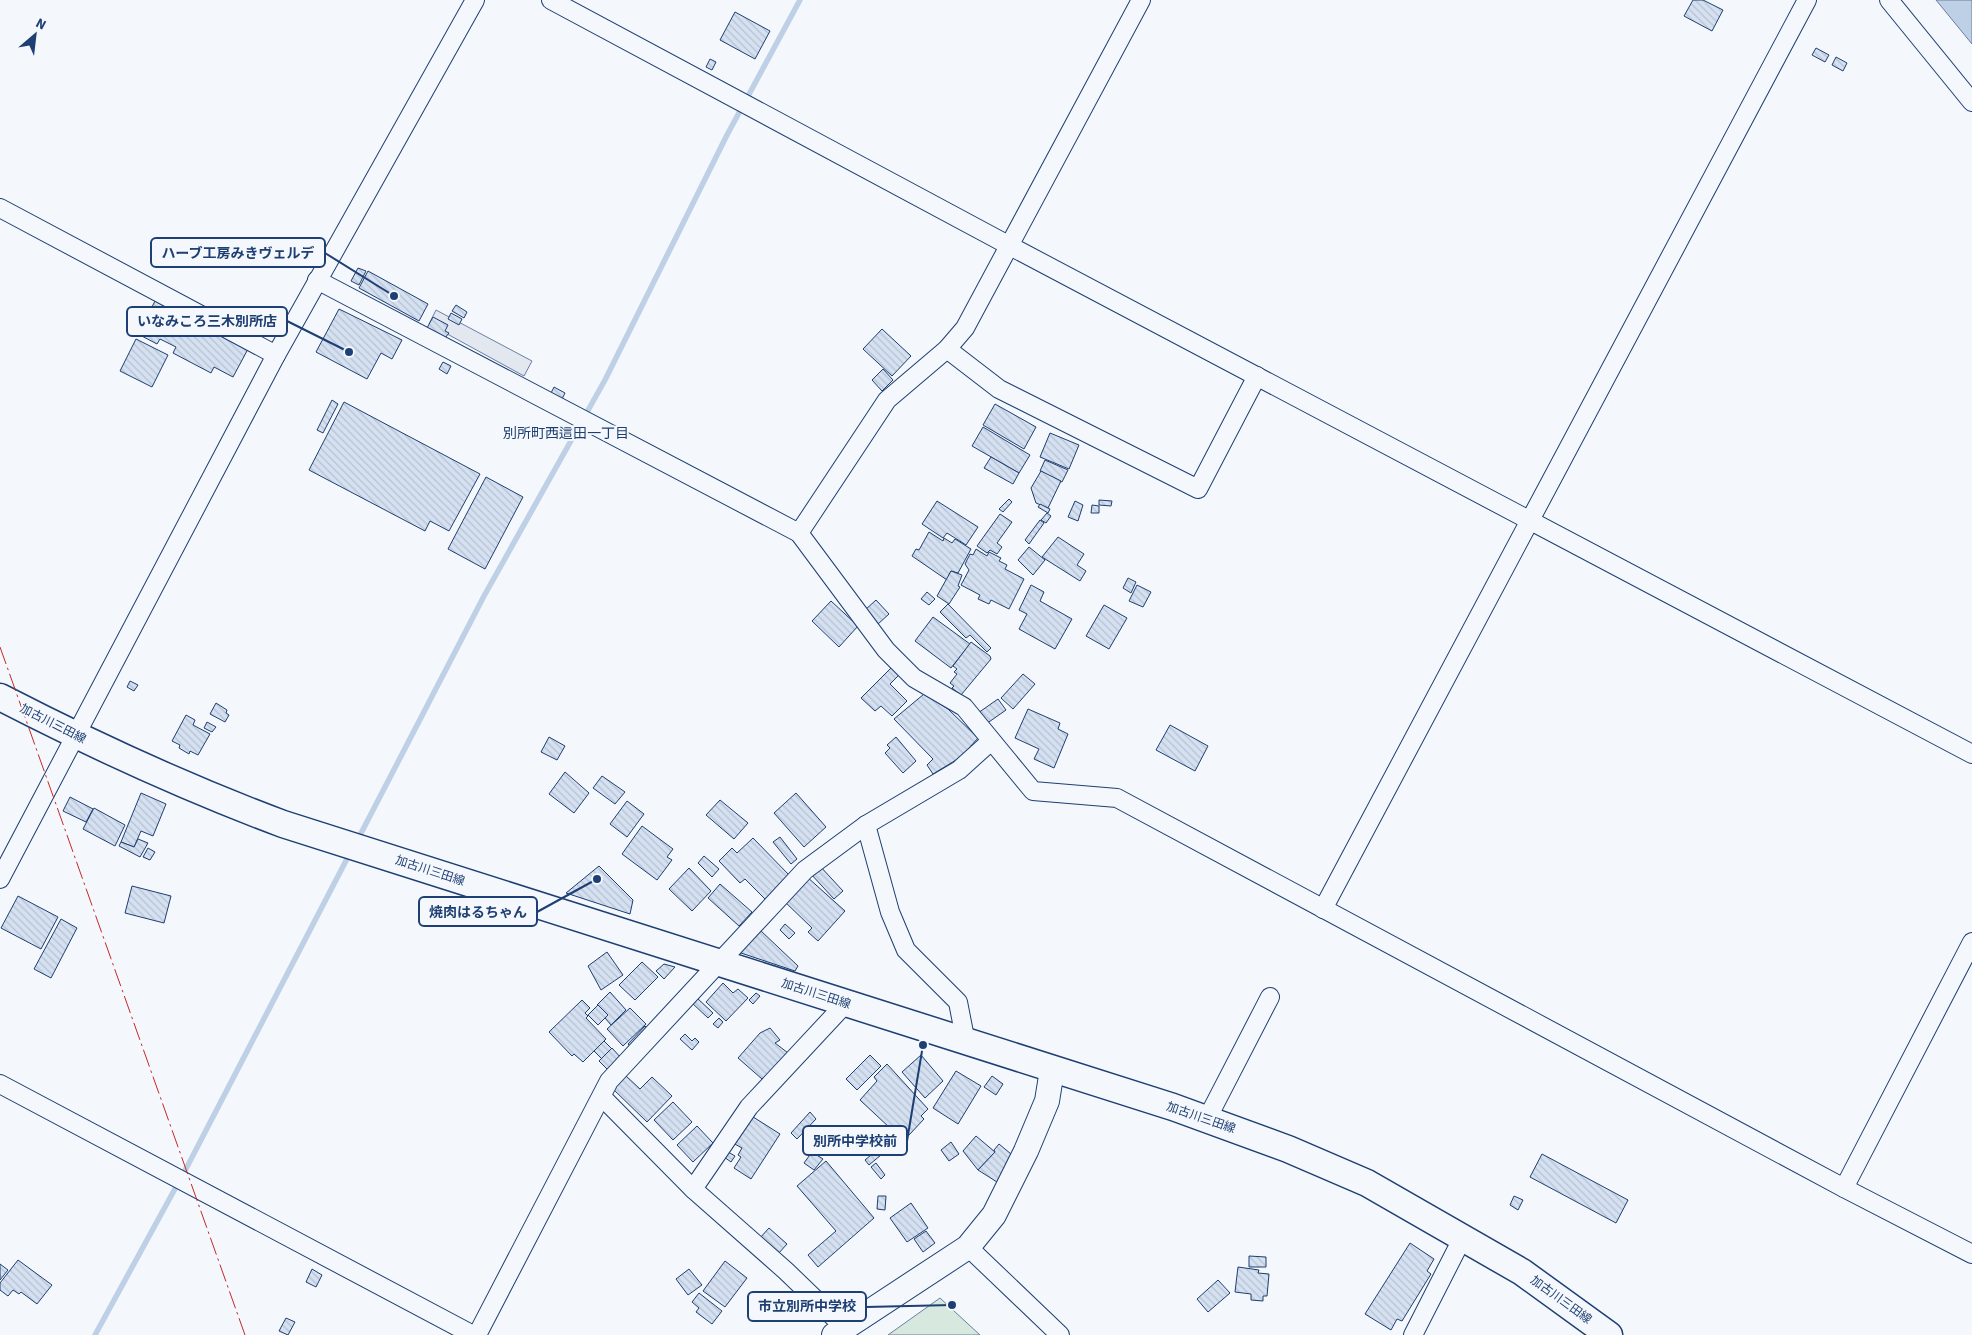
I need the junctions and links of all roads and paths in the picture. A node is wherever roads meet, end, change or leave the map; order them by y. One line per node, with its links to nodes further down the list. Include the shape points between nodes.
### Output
1 (475, 0): 9 (street)
2 (551, 0): 8 (street)
3 (1141, 0): 8 (street)
4 (1806, 0): 13 (street)
5 (1889, 0): 6 (street)
6 (1972, 102)
7 (0, 208): 11 (street)
8 (1010, 246): 10 (street, via 965,328); 12 (street)
9 (317, 280): 11 (street); 14 (street)
10 (947, 349): 12 (street, via 999,389 1198,489); 14 (street, via 887,400)
11 (276, 355): 16 (street)
12 (1257, 376): 13 (street)
13 (1531, 520): 18 (street); 21 (street)
14 (799, 533): 17 (street, via 886,650 914,678 964,708)
15 (0, 697): 16 (main road, 加古川三田線)
16 (76, 737): 20 (street); 23 (main road, 加古川三田線, via 169,780 283,824)
17 (990, 742): 19 (street, via 959,770); 21 (street, via 1033,791 1118,798)
18 (1972, 754)
19 (866, 825): 23 (street, via 805,870); 26 (street, via 890,912 906,950 958,1002)
20 (0, 879)
21 (1323, 909): 31 (street)
22 (1972, 942): 31 (street)
23 (720, 964): 25 (main road, 加古川三田線); 29 (street, via 609,1081)
24 (1270, 997): 30 (street)
25 (846, 1003): 26 (main road, 加古川三田線); 32 (street, via 749,1107)
26 (966, 1043): 27 (main road, 加古川三田線)
27 (1052, 1070): 30 (main road, 加古川三田線); 34 (street, via 1047,1101 1026,1150 994,1215)
28 (0, 1084): 37 (street)
29 (602, 1096): 32 (street); 37 (street)
30 (1207, 1119): 33 (main road, 加古川三田線, via 1367,1183)
31 (1844, 1188): 35 (street)
32 (693, 1189): 36 (street, via 786,1271)
33 (1463, 1237): 39 (street); 40 (main road, 加古川三田線, via 1522,1272)
34 (968, 1247): 36 (street); 38 (street)
35 (1972, 1254)
36 (839, 1331)
37 (475, 1335)
38 (1060, 1335)
39 (1413, 1335)
40 (1609, 1335)

